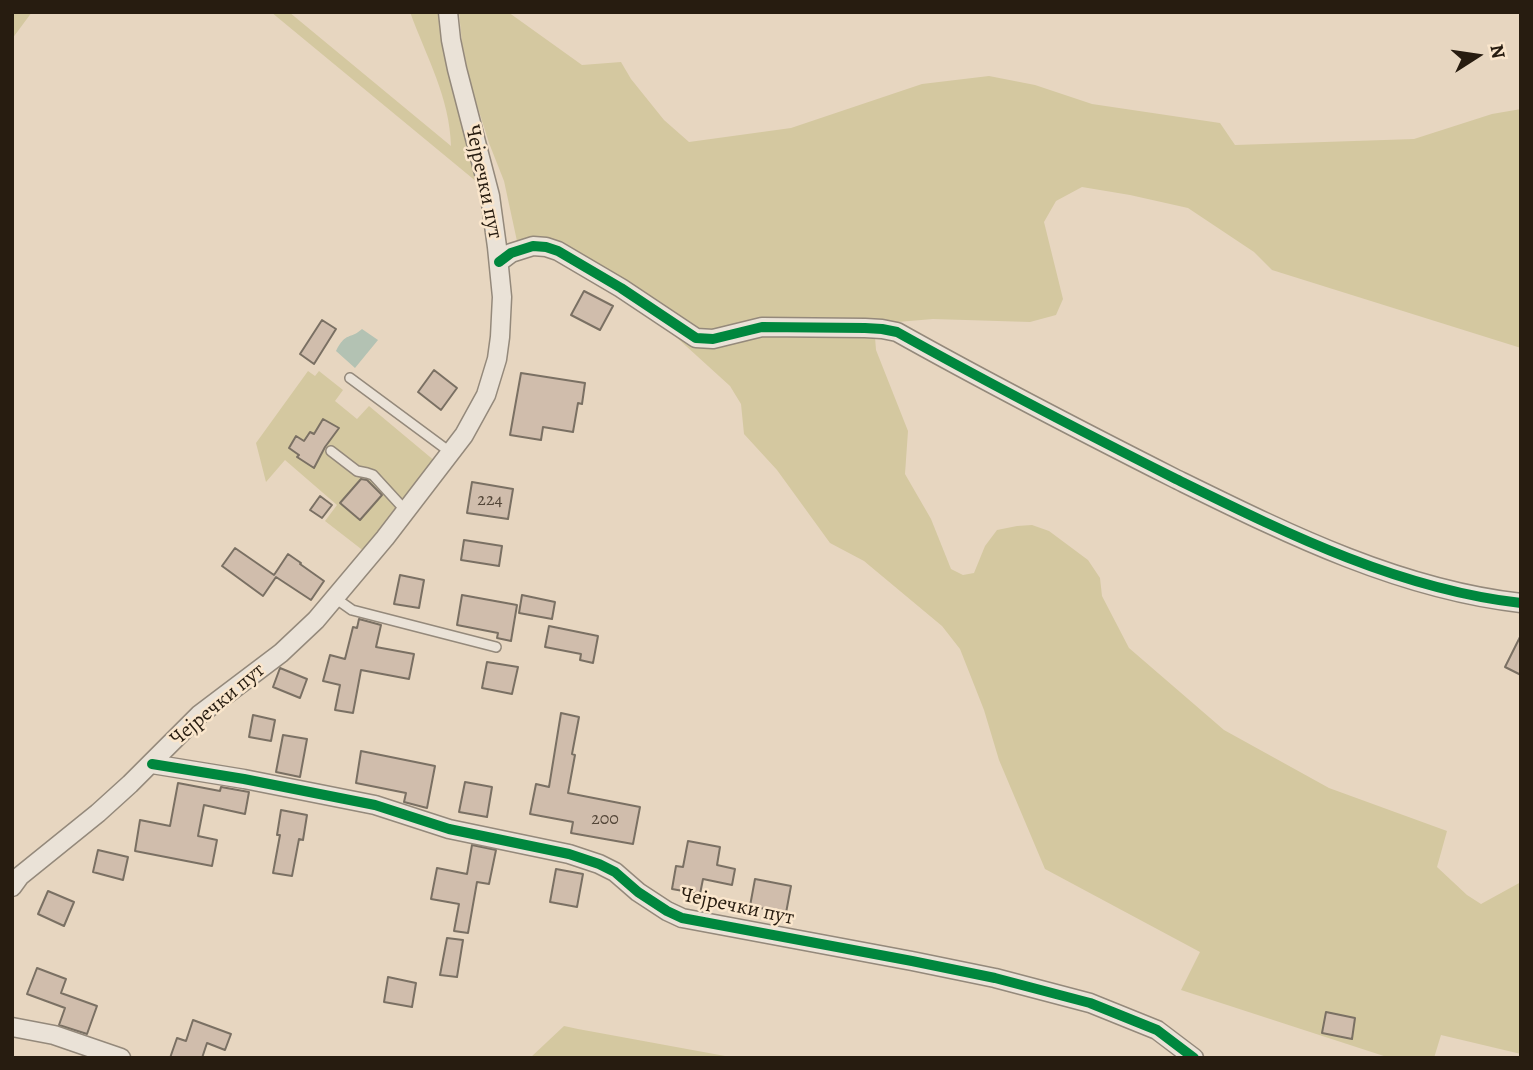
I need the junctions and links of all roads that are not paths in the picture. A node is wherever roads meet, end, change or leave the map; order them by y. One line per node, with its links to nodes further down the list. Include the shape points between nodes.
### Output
1 (448, 12): 2 (street, Чејречки пут, via 459,79 490,196)
2 (499, 262): 5 (street, Чејречки пут, via 502,310 493,377 464,435); 8 (street, via 533,246 558,251 696,338 713,339 762,327 897,332 1273,527 1367,566 1449,590)
3 (350, 378): 5 (lane)
4 (331, 452): 6 (lane, via 357,471 373,475)
5 (450, 452): 6 (street, Чејречки пут)
6 (405, 511): 7 (street, Чејречки пут)
7 (335, 598): 9 (lane, via 352,610); 10 (street, Чејречки пут, via 281,653 199,715)
8 (1521, 603)
9 (496, 647)
10 (152, 764): 11 (street, Чејречки пут); 14 (street, Чејречки пут, via 375,805 449,829 569,855 615,872 682,918 995,978 1090,1003 1157,1030)
11 (12, 887)
12 (12, 1027): 13 (street, via 54,1035)
13 (121, 1058)
14 (1194, 1058)

